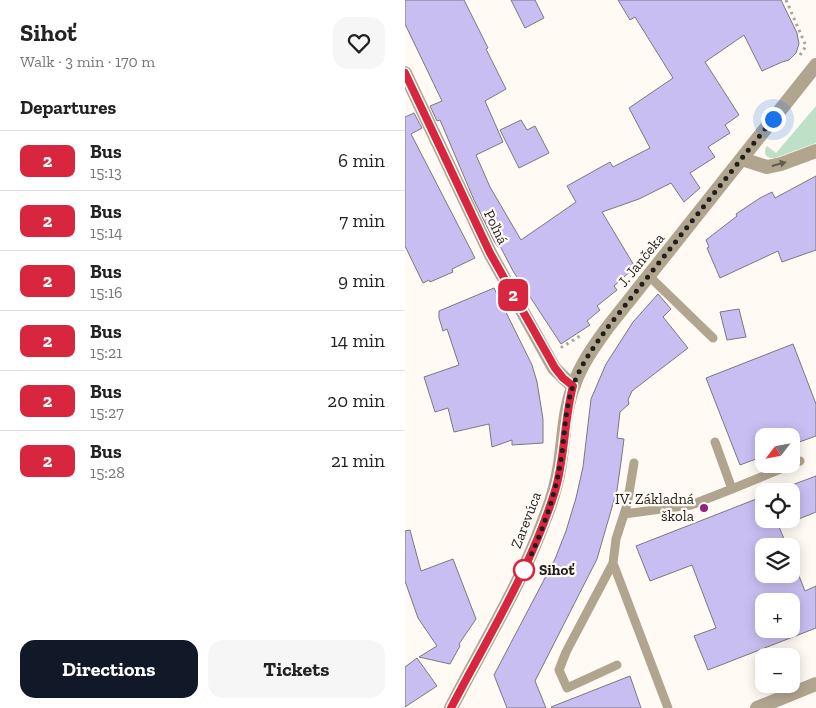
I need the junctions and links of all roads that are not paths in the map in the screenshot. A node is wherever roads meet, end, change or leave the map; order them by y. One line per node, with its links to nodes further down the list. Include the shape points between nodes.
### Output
1 (816, 65): 4 (street, J. Jančeka)
2 (405, 73): 7 (street, Poľná, via 490,253 555,368)
3 (816, 151): 4 (street, one-way to 3, via 767,167)
4 (742, 159): 5 (street, J. Jančeka)
5 (649, 276): 6 (lane); 7 (street, J. Jančeka, via 594,346)
6 (713, 338)
7 (573, 386): 16 (street, Zarevúca, via 560,465 546,518 525,568)
8 (715, 442): 11 (lane)
9 (634, 463): 12 (lane)
10 (771, 473): 11 (lane)
11 (732, 489): 12 (lane, via 691,505)
12 (624, 514): 13 (lane)
13 (613, 563): 14 (lane, via 559,670 567,688); 17 (lane)
14 (617, 665)
15 (816, 684): 18 (street)
16 (451, 708)
17 (668, 708)
18 (757, 708)

